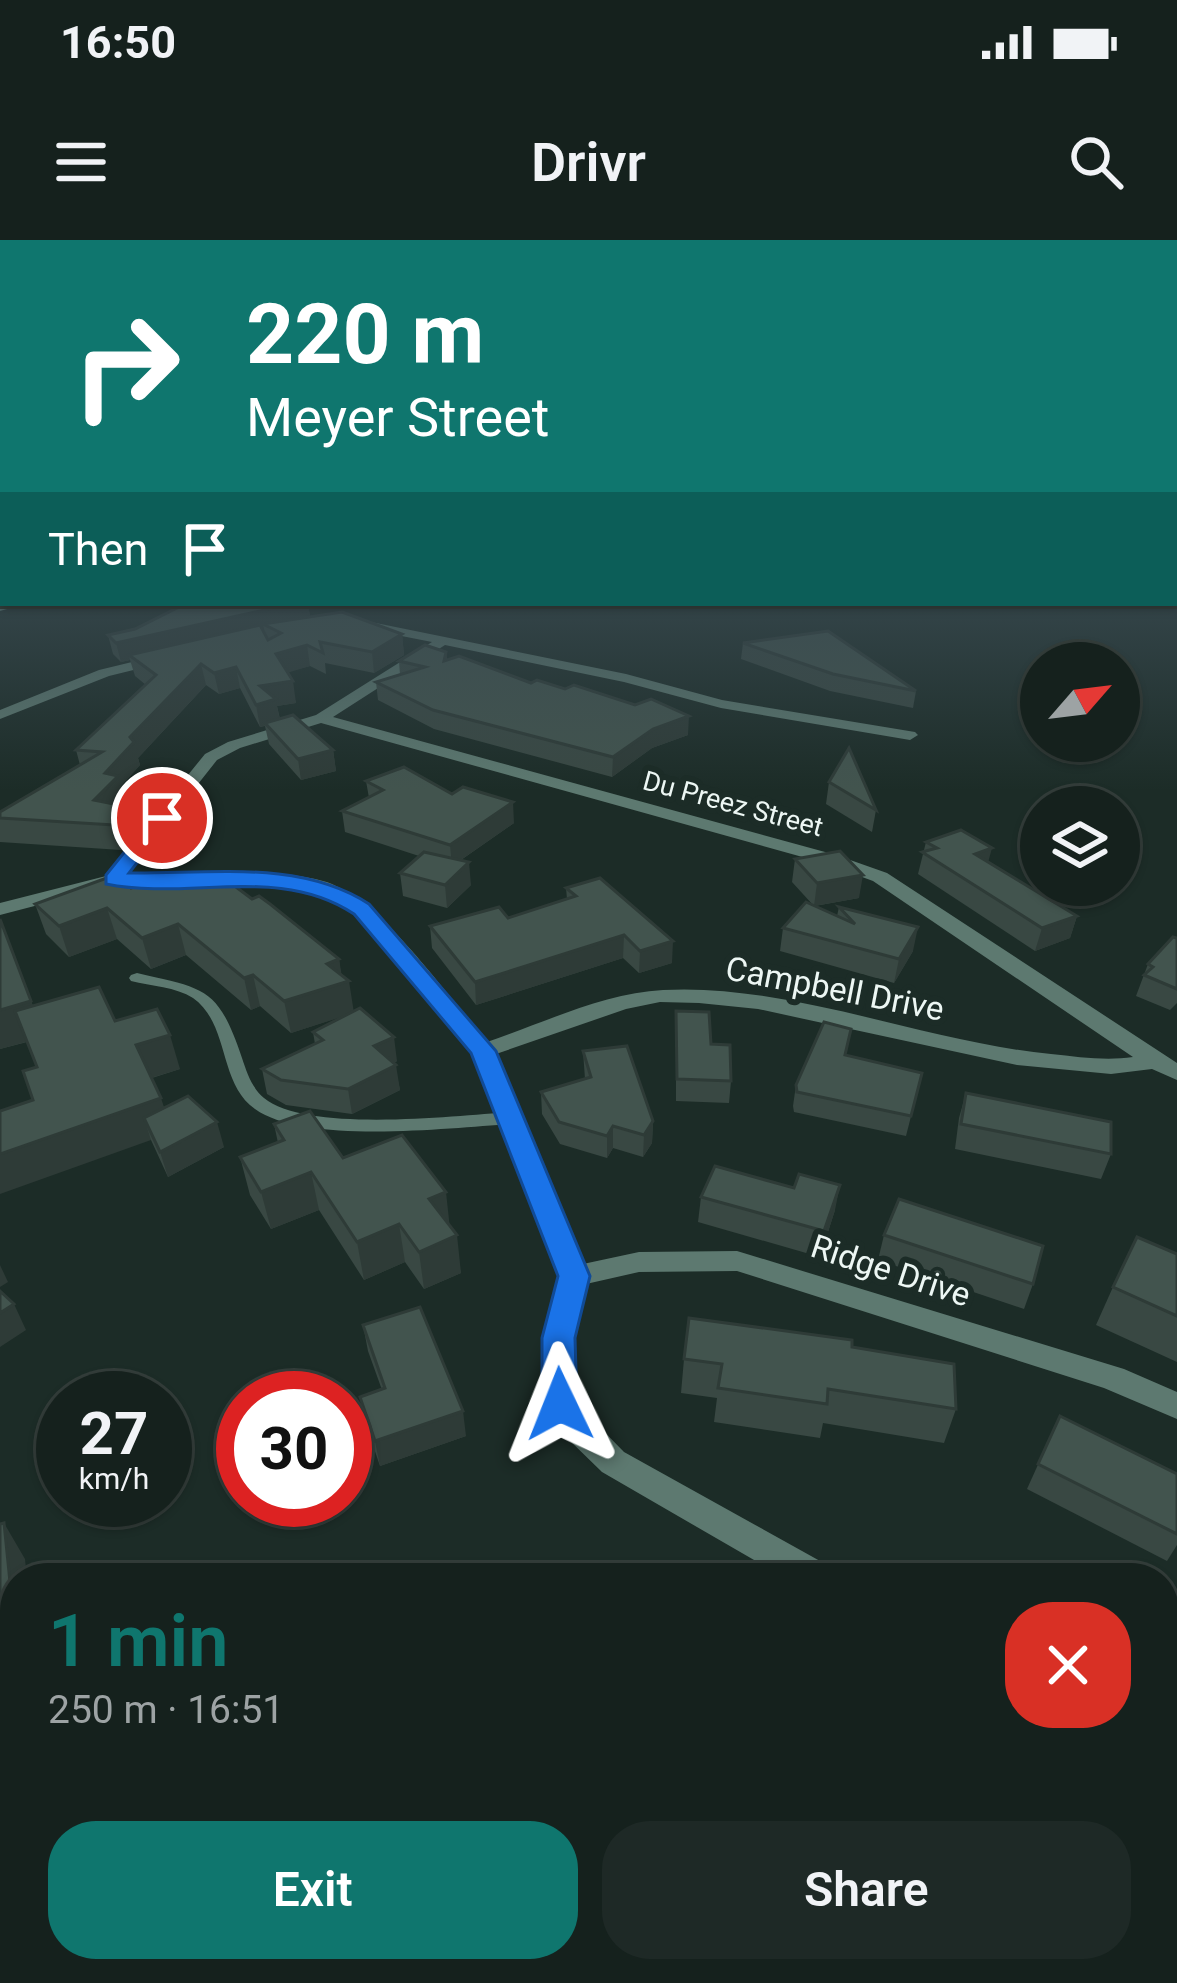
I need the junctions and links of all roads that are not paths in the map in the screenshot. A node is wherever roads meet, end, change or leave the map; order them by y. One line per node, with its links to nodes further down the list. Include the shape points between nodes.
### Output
1 (370, 628): 2 (street)
2 (440, 643): 5 (street); 6 (street)
3 (184, 654): 4 (street, via 104,674)
4 (0, 715)
5 (321, 718): 7 (street, via 211,757); 11 (street, Du Preez Street, via 880,877)
6 (910, 735)
7 (113, 879): 8 (street); 10 (street, via 291,880 339,894 362,909)
8 (0, 909)
9 (136, 978): 13 (lane, via 201,996 249,1094 265,1108 398,1125)
10 (483, 1051): 11 (street, Campbell Drive, via 621,1004 699,997 1067,1065); 13 (street)
11 (1155, 1060): 12 (street)
12 (1177, 1073)
13 (510, 1118): 14 (street)
14 (574, 1276): 15 (street, Ridge Drive, via 639,1262 737,1262 1113,1378); 16 (street, via 556,1367 560,1404 575,1426 613,1462)
15 (1177, 1406)
16 (791, 1563)

